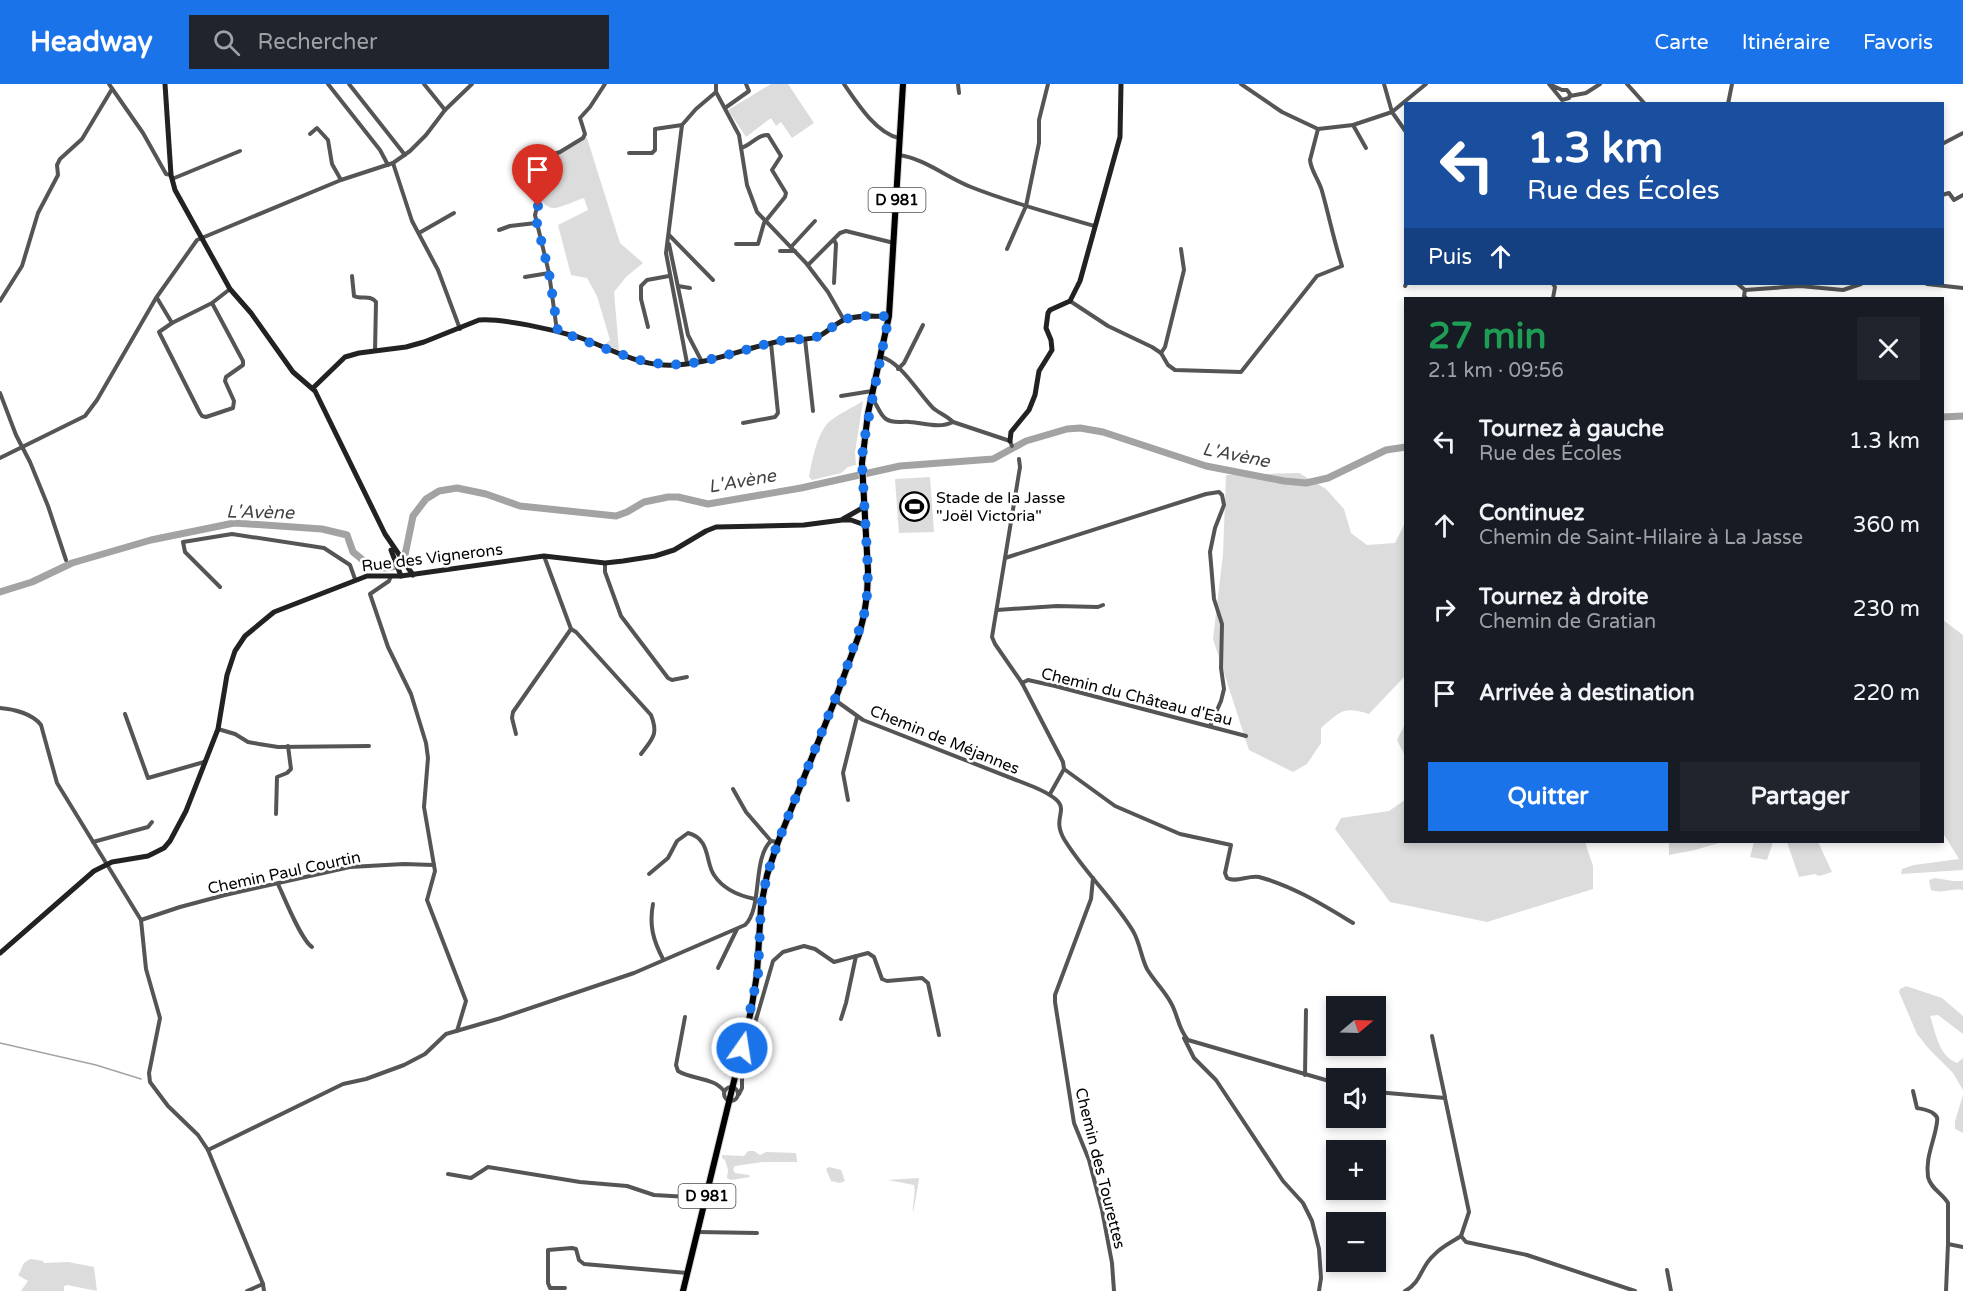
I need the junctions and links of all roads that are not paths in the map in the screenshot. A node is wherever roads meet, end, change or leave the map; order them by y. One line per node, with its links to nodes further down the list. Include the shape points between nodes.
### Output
1 (109, 84): 22 (street)
2 (165, 84): 50 (street)
3 (328, 84): 49 (street)
4 (349, 84): 47 (street)
5 (424, 84): 32 (street)
6 (472, 84): 32 (street)
7 (605, 84): 58 (street, via 580,118 583,138 530,163 528,169 539,200)
8 (716, 84): 23 (street)
9 (746, 84): 31 (street, via 749,91)
10 (844, 84): 40 (street, via 876,123 891,136)
11 (903, 84): 40 (main road, D 981)
12 (958, 84): 25 (street)
13 (1048, 84): 54 (street)
14 (1121, 84): 59 (street, via 1120,137)
15 (1241, 84): 36 (street, via 1282,112)
16 (1384, 84): 33 (street)
17 (1426, 84): 28 (street)
18 (1549, 84): 24 (street)
19 (1600, 84): 26 (street)
20 (1627, 84): 29 (street)
21 (1732, 84): 30 (street)
22 (112, 89): 50 (street); 90 (street, via 82,139 60,159 58,174 38,213 22,266)
23 (716, 92): 31 (street); 35 (street)
24 (1560, 92): 26 (street); 26 (street, via 1565,89)
25 (959, 93)
26 (1568, 99)
27 (1404, 102): 33 (street)
28 (1404, 102)
29 (1643, 102)
30 (1728, 102)
31 (725, 108): 42 (street)
32 (445, 110): 47 (street)
33 (1392, 112): 34 (street); 37 (street)
34 (1353, 124): 36 (street); 43 (street)
35 (681, 125): 45 (street, via 655,129 652,153); 62 (street)
36 (1318, 129): 103 (street, via 1310,160 1322,189 1342,266 1317,276 1241,372 1175,370)
37 (1404, 129)
38 (1963, 133): 41 (street)
39 (310, 134): 51 (street, via 317,129 328,140 332,164)
40 (900, 138): 46 (main road, D 981)
41 (1944, 143)
42 (741, 148): 56 (street, via 751,199); 56 (street, via 768,135 780,154 772,170 785,190 785,197)
43 (1366, 148)
44 (240, 151): 50 (street)
45 (629, 153)
46 (899, 154): 54 (street, via 951,179); 66 (main road, D 981)
47 (405, 155): 48 (street)
48 (393, 163): 49 (street); 61 (street)
49 (388, 165): 51 (street)
50 (171, 177): 63 (street)
51 (341, 180): 63 (street)
52 (1944, 194): 53 (street, via 1949,193 1954,200)
53 (1963, 195)
54 (1026, 206): 59 (street); 69 (street)
55 (454, 213): 61 (street)
56 (765, 221): 67 (street, via 758,243); 68 (street)
57 (815, 221): 68 (street)
58 (536, 223): 60 (street); 74 (street)
59 (1095, 226): 91 (street, via 1080,281)
60 (499, 231)
61 (419, 233): 98 (street)
62 (669, 235): 65 (street); 78 (street)
63 (202, 237): 86 (street); 89 (street)
64 (834, 240): 66 (street, via 846,231); 73 (street); 79 (street)
65 (668, 241): 77 (street); 83 (street)
66 (894, 243): 93 (main road, D 981)
67 (736, 244)
68 (791, 247): 71 (street)
69 (1007, 249)
70 (1181, 249): 103 (street, via 1184,270)
71 (795, 251): 72 (street); 73 (street)
72 (780, 252)
73 (808, 265): 94 (street)
74 (549, 273): 76 (street); 99 (street)
75 (352, 276): 102 (street, via 354,296 376,302)
76 (525, 276)
77 (669, 276): 97 (street, via 647,280 641,286); 106 (street)
78 (713, 280)
79 (834, 284)
80 (1738, 285): 87 (street)
81 (1858, 285): 87 (street, via 1843,290 1800,286)
82 (1936, 285): 85 (street)
83 (678, 286): 84 (street); 105 (street, via 688,336)
84 (690, 288)
85 (1963, 288)
86 (230, 289): 92 (street); 108 (street, via 293,372)
87 (1745, 290): 88 (street)
88 (1745, 297)
89 (156, 298): 95 (street); 119 (street, via 85,416)
90 (0, 301)
91 (1070, 301): 103 (street); 118 (street, via 1048,313 1046,328 1052,350 1039,370 1029,410 1011,432)
92 (212, 303): 95 (street); 95 (street, via 243,361 241,368 226,377 234,401 230,410 202,416 159,335 161,329)
93 (889, 316): 94 (street); 104 (main road, D 981)
94 (844, 320): 100 (street, via 819,336)
95 (172, 323)
96 (923, 325): 107 (street)
97 (648, 327)
98 (460, 328): 99 (street, via 486,320); 102 (street, via 424,342)
99 (558, 332): 106 (street, via 634,359 664,365)
100 (805, 339): 101 (street); 113 (street)
101 (771, 343): 105 (street); 117 (street, via 778,413 775,417)
102 (375, 351): 108 (street, via 345,357)
103 (1161, 353)
104 (881, 357): 107 (street); 109 (main road, D 981)
105 (701, 360): 106 (street)
106 (687, 363)
107 (898, 369): 116 (street, via 934,409)
108 (313, 387): 126 (street)
109 (873, 391): 111 (street); 112 (main road, D 981)
110 (0, 393): 119 (street)
111 (841, 396)
112 (871, 398): 114 (main road, D 981); 115 (street)
113 (813, 411)
114 (868, 413): 115 (street); 122 (main road, D 981, via 862,463)
115 (882, 415): 116 (street, via 891,422)
116 (953, 422): 118 (street)
117 (743, 423)
118 (1011, 443)
119 (21, 446): 120 (street); 128 (street, via 48,506)
120 (0, 458)
121 (1019, 459): 127 (street)
122 (864, 507): 123 (street, Rue des Vignerons); 124 (main road, D 981)
123 (842, 520): 124 (street, Rue des Vignerons); 129 (street, Rue des Vignerons, via 774,527 716,527 664,554)
124 (865, 525): 140 (main road, D 981, via 868,585 864,615)
125 (544, 556): 129 (street, Rue des Vignerons); 131 (street, Rue des Vignerons); 137 (street)
126 (396, 557): 130 (street); 131 (street)
127 (1005, 558): 136 (street); 144 (street, via 1219,492 1224,505 1210,552 1214,599 1222,624 1224,689)
128 (66, 560)
129 (605, 563): 138 (street, via 623,620 668,678)
130 (400, 573): 131 (street, Rue des Vignerons); 132 (street, Rue des Vignerons)
131 (413, 575)
132 (391, 576): 133 (street, Rue des Vignerons); 161 (street, via 370,594 388,647 411,694 426,743 424,807)
133 (355, 579): 134 (street, via 350,565 324,548 232,534 183,542 185,552); 145 (street, Rue des Vignerons, via 274,612 238,644 227,675)
134 (220, 587)
135 (1103, 605): 136 (street)
136 (997, 609): 139 (street, via 993,641)
137 (571, 629): 146 (street, via 513,712); 150 (street, via 651,716 656,728 654,736)
138 (687, 677)
139 (1022, 683): 144 (street, Chemin du Château d'Eau, via 1028,680); 152 (street)
140 (835, 700): 143 (street, Chemin de Méjannes); 158 (main road, D 981)
141 (0, 708): 159 (street, via 38,721 57,783)
142 (125, 714): 151 (street, via 148,778)
143 (857, 717): 154 (street, Chemin de Méjannes); 155 (street, via 843,773)
144 (1210, 726): 147 (street, Chemin du Château d'Eau)
145 (218, 729): 148 (street, via 248,742); 151 (street, Rue des Vignerons)
146 (516, 734)
147 (1246, 736)
148 (288, 746): 149 (street); 156 (street, via 291,769 277,777)
149 (369, 746)
150 (641, 754)
151 (204, 762): 160 (street, Rue des Vignerons, via 186,811 164,848 148,856)
152 (1064, 769): 154 (street); 168 (street, via 1115,806 1180,834 1231,845 1227,878 1257,877 1300,892)
153 (733, 789): 158 (street, via 746,812)
154 (1050, 794): 163 (street, via 1062,807 1063,836)
155 (848, 800)
156 (276, 813)
157 (152, 822): 159 (street, via 147,827)
158 (774, 841): 165 (street, via 767,845); 184 (main road, D 981, via 764,891 758,974)
159 (93, 842): 160 (street)
160 (106, 864): 167 (street); 171 (street, Rue des Vignerons)
161 (434, 865): 164 (street, Chemin Paul Courtin, via 350,867); 178 (street, via 427,900 466,1001)
162 (650, 874): 165 (street, via 668,858 676,841 692,833 703,843 719,881 742,896)
163 (1093, 878): 179 (street, via 1135,934 1146,968 1171,1001); 206 (street, Chemin des Tourettes, via 1091,899 1055,1002 1074,1123 1102,1210)
164 (278, 884): 167 (street, Chemin Paul Courtin); 170 (street)
165 (755, 899): 169 (street, via 749,921)
166 (653, 904): 173 (street, via 651,931)
167 (141, 920): 191 (street, via 146,969 160,1018 148,1077 156,1092)
168 (1353, 923)
169 (737, 928): 173 (street); 174 (street)
170 (312, 947)
171 (0, 953)
172 (856, 956): 177 (street); 180 (street, via 868,953 874,957 882,979 887,981 925,979); 188 (street, via 834,962 804,946 777,956 751,1037)
173 (663, 959): 178 (street, via 573,995)
174 (718, 968)
175 (1306, 1010): 182 (street)
176 (685, 1017): 185 (street, via 678,1071 715,1083)
177 (841, 1019)
178 (457, 1031): 191 (street, via 446,1034 404,1065 343,1084)
179 (1183, 1034): 182 (street, via 1205,1046); 207 (street, via 1194,1058 1216,1080 1283,1181 1303,1203 1312,1221 1318,1250)
180 (939, 1035)
181 (1432, 1036): 189 (street)
182 (1305, 1075): 183 (street)
183 (1326, 1080)
184 (733, 1088): 185 (street); 188 (street); 190 (main road, D 981)
185 (724, 1091): 190 (street)
186 (1913, 1091): 197 (street, via 1917,1108 1932,1111 1938,1120 1930,1144 1928,1173 1931,1186 1948,1203)
187 (1386, 1093): 189 (street)
188 (739, 1094): 190 (street, via 737,1100)
189 (1444, 1098): 196 (street, via 1469,1212)
190 (730, 1101): 193 (main road, D 981)
191 (208, 1150): 201 (street)
192 (448, 1174): 193 (street, via 471,1179 488,1167 627,1186 654,1195)
193 (706, 1198): 194 (main road, D 981)
194 (698, 1232): 195 (street); 200 (main road, D 981)
195 (757, 1233)
196 (1461, 1236): 208 (street, via 1434,1255 1418,1282); 209 (street, via 1466,1242 1527,1255)
197 (1948, 1244): 198 (street); 211 (street)
198 (1963, 1247)
199 (1667, 1270): 210 (street)
200 (688, 1274): 202 (street, via 584,1264 572,1248 548,1250 548,1284 550,1288); 205 (main road, D 981)
201 (263, 1284): 203 (street); 204 (street)
202 (565, 1288)
203 (247, 1291)
204 (264, 1291)
205 (683, 1291)
206 (1114, 1291)
207 (1319, 1291)
208 (1405, 1291)
209 (1635, 1291)
210 (1671, 1291)
211 (1946, 1291)

